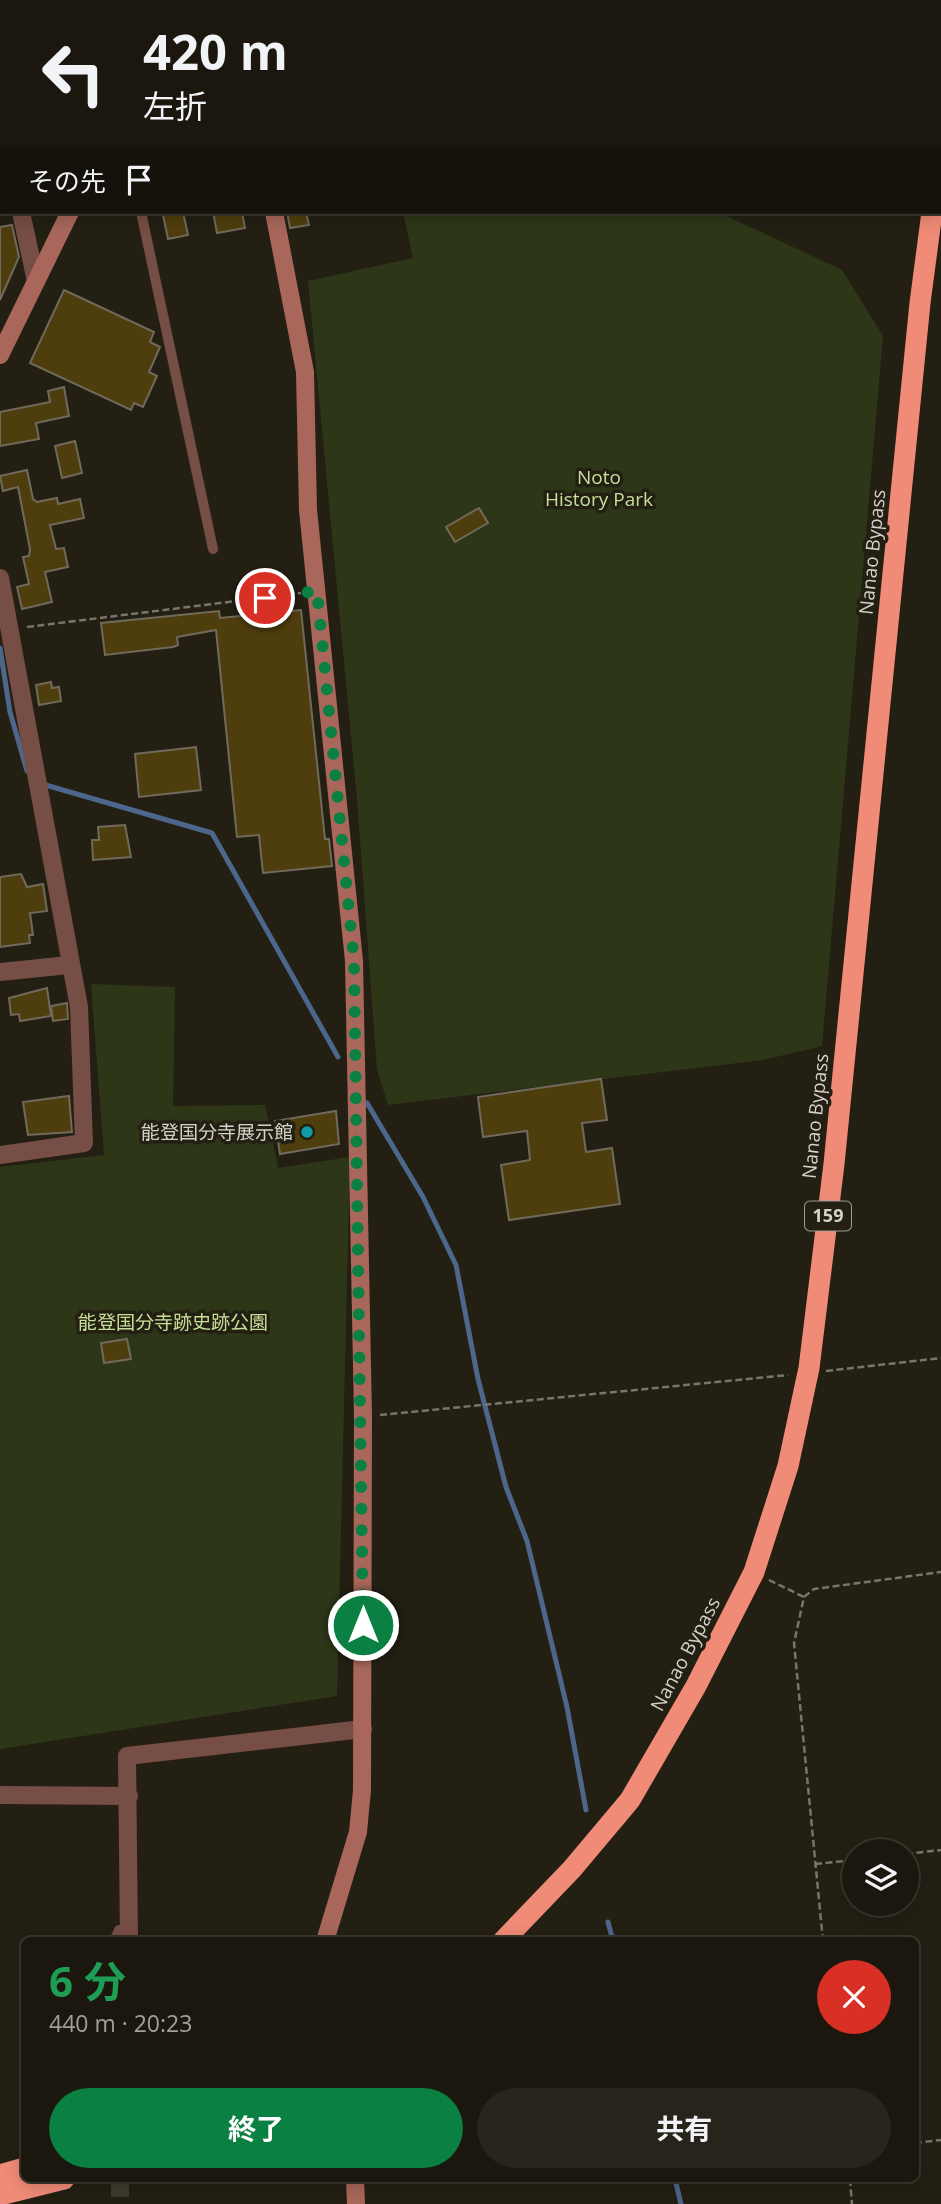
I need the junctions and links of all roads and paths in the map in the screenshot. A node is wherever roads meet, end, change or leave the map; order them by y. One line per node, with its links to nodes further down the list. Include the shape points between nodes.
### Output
1 (21, 214): 6 (street)
2 (69, 214): 6 (street)
3 (141, 214): 8 (lane)
4 (274, 214): 10 (street, via 305,372 308,510)
5 (932, 214): 16 (highway, Nanao Bypass / 159, via 834,1164)
6 (36, 281): 7 (street)
7 (0, 355)
8 (212, 549)
9 (0, 578): 11 (street)
10 (317, 591): 11 (path); 17 (street, via 354,961)
11 (9, 629): 12 (street)
12 (68, 965): 13 (street); 14 (street, via 79,1007 84,1143)
13 (0, 972)
14 (0, 1155)
15 (941, 1358): 16 (path)
16 (808, 1373): 17 (path); 18 (highway, Nanao Bypass / 159, via 788,1465)
17 (363, 1416): 21 (street)
18 (754, 1572): 20 (path); 30 (highway, Nanao Bypass / 159, via 696,1686 630,1800)
19 (941, 1572): 20 (path, via 814,1589)
20 (804, 1597): 27 (path, via 794,1643)
21 (363, 1729): 23 (street, via 127,1756); 29 (street, via 358,1832)
22 (0, 1795): 23 (street)
23 (129, 1796): 28 (street)
24 (941, 1850): 25 (path)
25 (919, 1853)
26 (842, 1861): 27 (path)
27 (815, 1864): 31 (path)
28 (122, 1936)
29 (325, 1937)
30 (507, 1937)
31 (823, 1937)
32 (941, 2140): 33 (path)
33 (919, 2143)
34 (21, 2169): 35 (highway)
35 (0, 2175)
36 (52, 2182): 39 (highway)
37 (355, 2182): 40 (street)
38 (849, 2182): 41 (path)
39 (0, 2195)
40 (356, 2204)
41 (852, 2204)

